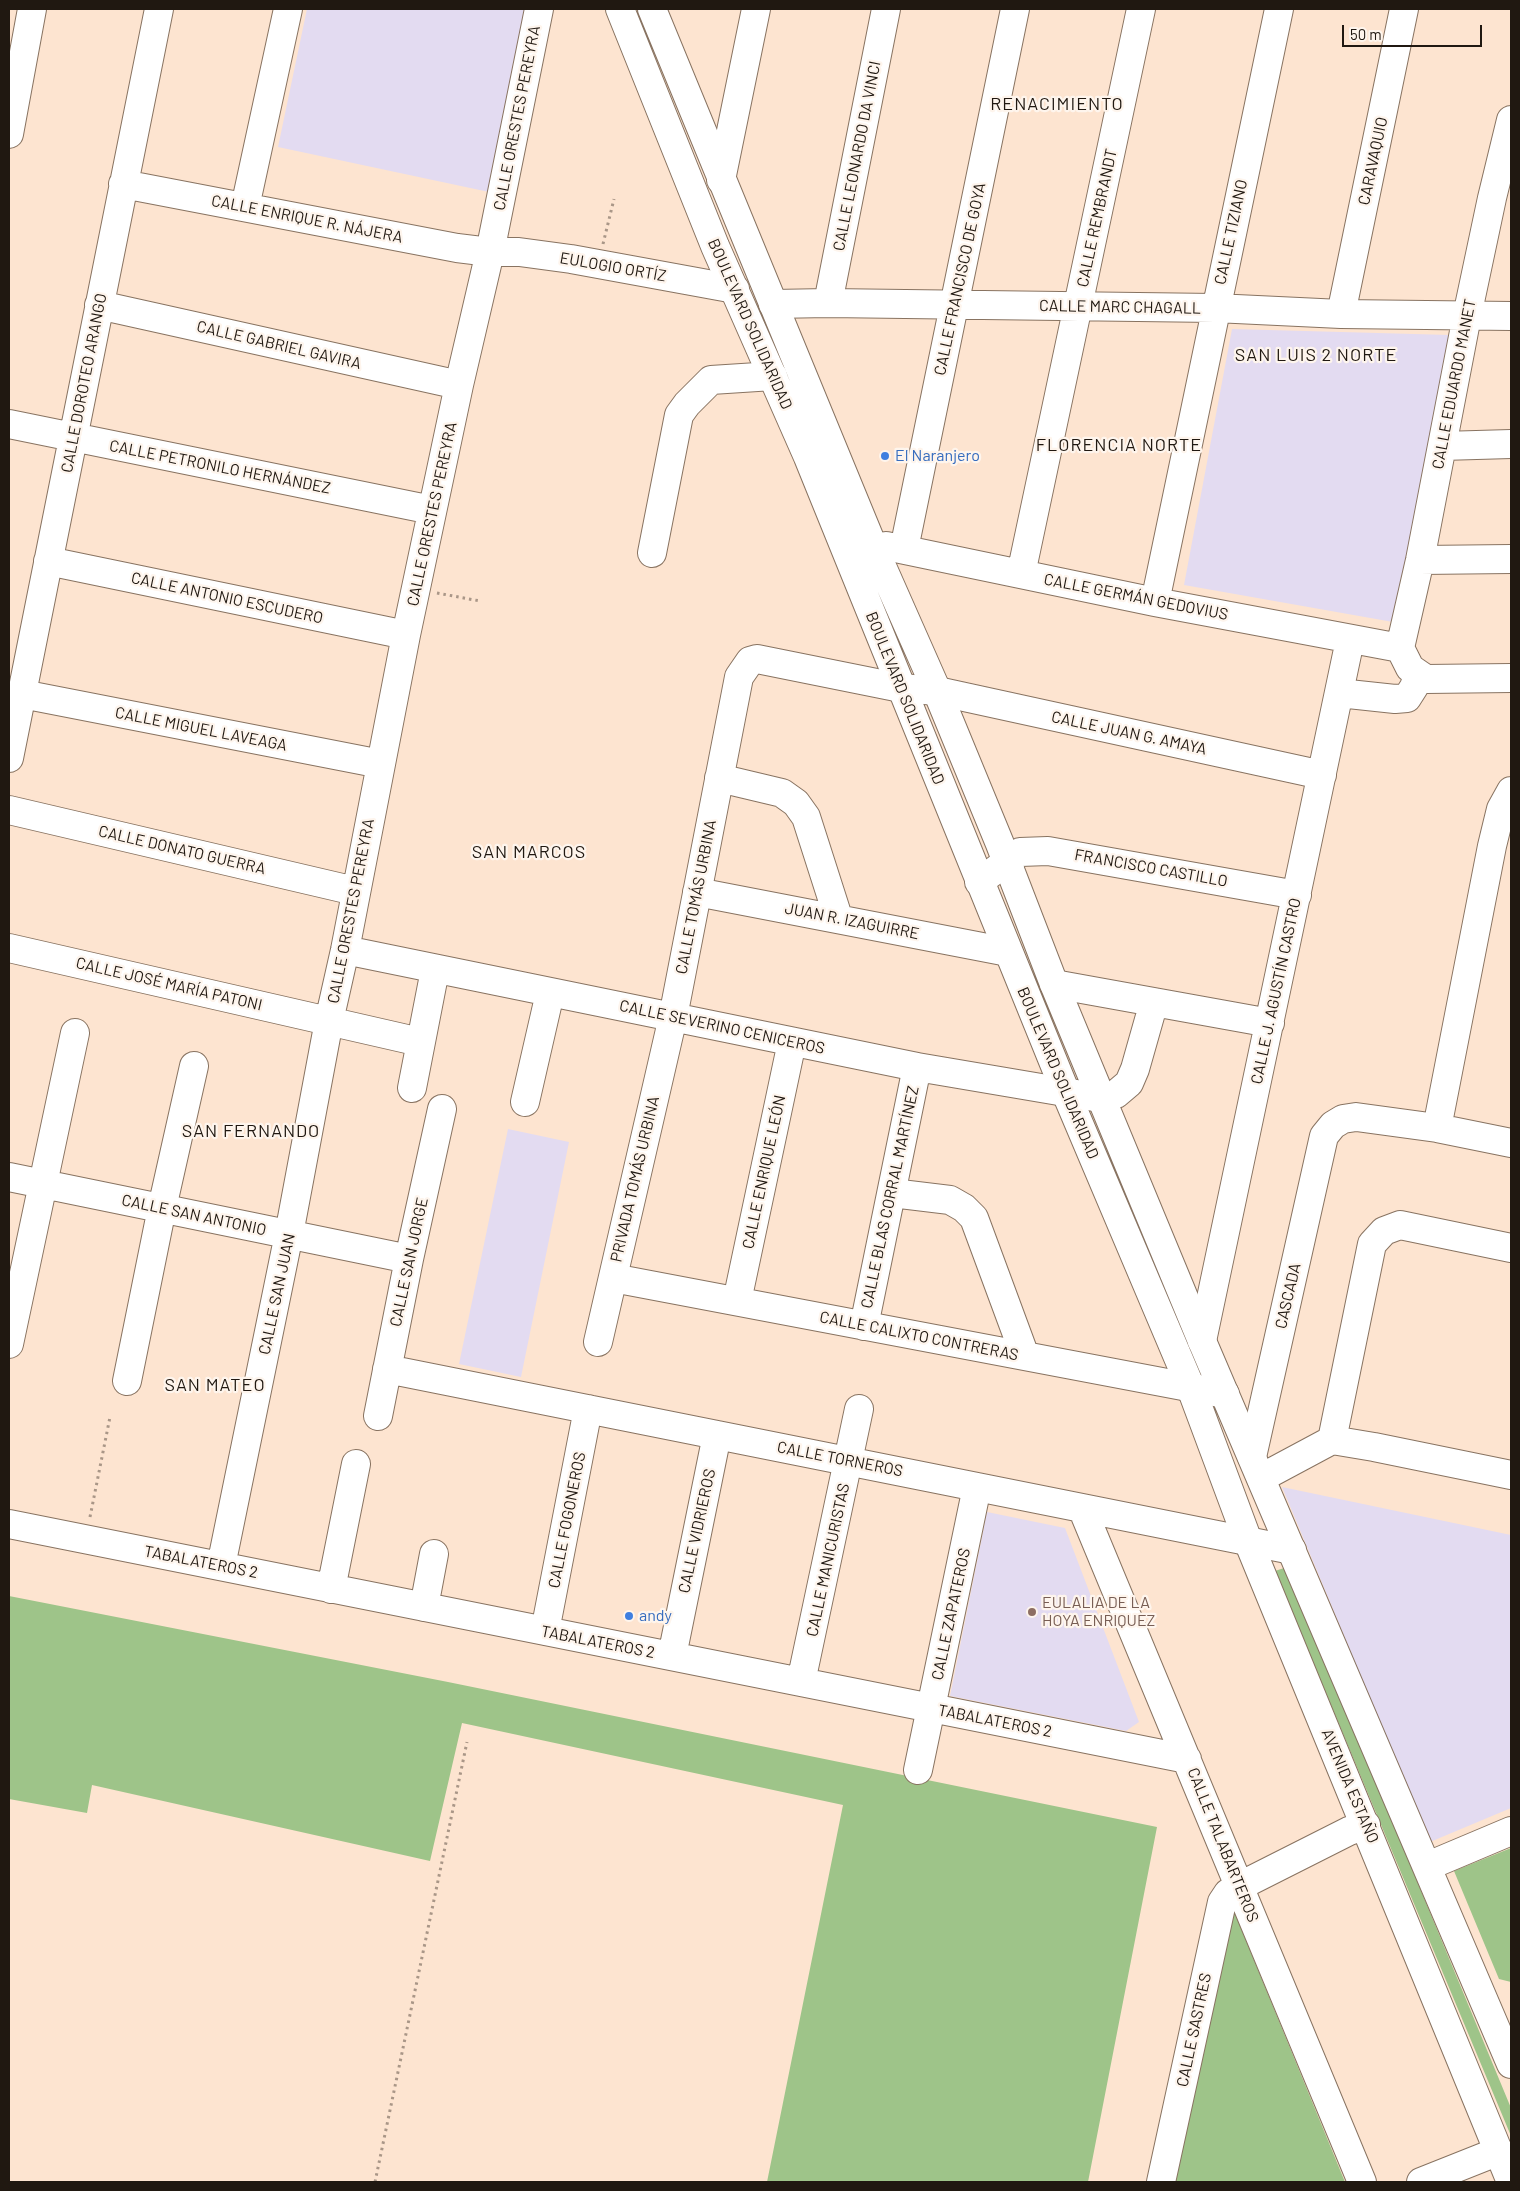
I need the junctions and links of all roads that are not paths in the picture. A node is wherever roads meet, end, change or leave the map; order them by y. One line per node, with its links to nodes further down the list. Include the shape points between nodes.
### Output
1 (32, 9): 14 (street)
2 (159, 9): 16 (street, CALLE DOROTEO ARANGO)
3 (288, 9): 18 (street)
4 (539, 9): 21 (street, CALLE ORESTES PEREYRA)
5 (756, 9): 15 (street)
6 (886, 9): 23 (street, CALLE LEONARDO DA VINCI)
7 (1015, 9): 25 (street, CALLE FRANCISCO DE GOYA)
8 (1141, 9): 27 (street, CALLE REMBRANDT)
9 (1279, 9): 28 (street, CALLE TIZIANO)
10 (1404, 9): 29 (street, CARAVAQUIO)
11 (653, 12): 12 (street); 15 (street, BOULEVARD SOLIDARIDAD)
12 (623, 18): 20 (street, BOULEVARD SOLIDARIDAD)
13 (1511, 120): 17 (street, CALLE EDUARDO MANET)
14 (9, 134)
15 (721, 180): 19 (street, BOULEVARD SOLIDARIDAD)
16 (123, 184): 18 (street, CALLE ENRIQUE R. NÁJERA); 26 (street, CALLE DOROTEO ARANGO)
17 (1502, 198): 30 (street, CALLE EDUARDO MANET)
18 (245, 207): 21 (street, CALLE ENRIQUE R. NÁJERA)
19 (745, 235): 20 (street); 24 (street, BOULEVARD SOLIDARIDAD)
20 (714, 246): 22 (street, BOULEVARD SOLIDARIDAD)
21 (490, 252): 22 (street, EULOGIO ORTÍZ, via 520,252); 33 (street, CALLE ORESTES PEREYRA)
22 (735, 289): 32 (street, BOULEVARD SOLIDARIDAD)
23 (828, 303): 24 (street, CALLE MARC CHAGALL); 25 (street, CALLE MARC CHAGALL)
24 (773, 304): 38 (street, BOULEVARD SOLIDARIDAD)
25 (954, 304): 27 (street, CALLE MARC CHAGALL); 41 (street, CALLE FRANCISCO DE GOYA)
26 (99, 305): 33 (street, CALLE GABRIEL GAVIRA); 35 (street, CALLE DOROTEO ARANGO)
27 (1078, 307): 28 (street, CALLE MARC CHAGALL); 46 (street, CALLE REMBRANDT)
28 (1215, 308): 29 (street, CALLE MARC CHAGALL); 47 (street, CALLE TIZIANO)
29 (1341, 314): 30 (street, CALLE MARC CHAGALL)
30 (1467, 316): 31 (street, CALLE MARC CHAGALL); 37 (street, CALLE EDUARDO MANET)
31 (1511, 316)
32 (773, 376): 38 (street, BOULEVARD SOLIDARIDAD); 42 (street, via 711,380 679,415)
33 (459, 385): 39 (street, CALLE ORESTES PEREYRA)
34 (9, 424): 35 (street, CALLE PETRONILO HERNÁNDEZ)
35 (73, 438): 39 (street, CALLE PETRONILO HERNÁNDEZ); 45 (street, CALLE DOROTEO ARANGO)
36 (1511, 444): 37 (street)
37 (1442, 446): 44 (street, CALLE EDUARDO MANET)
38 (820, 452): 40 (street, BOULEVARD SOLIDARIDAD); 53 (street, BOULEVARD SOLIDARIDAD)
39 (432, 510): 48 (street, CALLE ORESTES PEREYRA)
40 (872, 544): 41 (street, CALLE GERMÁN GEDOVIUS); 54 (street, BOULEVARD SOLIDARIDAD)
41 (904, 549): 46 (street, CALLE GERMÁN GEDOVIUS)
42 (652, 553)
43 (1511, 559): 44 (street)
44 (1420, 560): 50 (street, CALLE EDUARDO MANET)
45 (48, 561): 48 (street, CALLE ANTONIO ESCUDERO); 56 (street, CALLE DOROTEO ARANGO)
46 (1021, 574): 47 (street, CALLE GERMÁN GEDOVIUS)
47 (1155, 602): 49 (street, CALLE GERMÁN GEDOVIUS)
48 (406, 635): 58 (street, CALLE ORESTES PEREYRA)
49 (1350, 640): 50 (street, CALLE GERMÁN GEDOVIUS); 55 (street, CALLE J. AGUSTÍN CASTRO)
50 (1400, 648): 51 (street, via 1410,668)
51 (1418, 675): 52 (street, via 1435,680); 55 (street, via 1407,698)
52 (1511, 678)
53 (901, 688): 54 (street, CALLE JUAN G. AMAYA); 60 (street, CALLE JUAN G. AMAYA, via 757,659 750,662 739,677); 64 (street, BOULEVARD SOLIDARIDAD)
54 (937, 691): 59 (street, CALLE JUAN G. AMAYA); 63 (street, BOULEVARD SOLIDARIDAD)
55 (1339, 693): 59 (street, CALLE J. AGUSTÍN CASTRO)
56 (22, 694): 57 (street, CALLE DOROTEO ARANGO); 58 (street, CALLE MIGUEL LAVEAGA)
57 (9, 758)
58 (381, 764): 65 (street, CALLE ORESTES PEREYRA)
59 (1322, 775): 67 (street, CALLE J. AGUSTÍN CASTRO)
60 (719, 778): 66 (street, CALLE TOMÁS URBINA); 68 (street, via 782,793 796,803 806,817)
61 (1511, 791): 89 (street, via 1501,810 1492,846)
62 (9, 810): 65 (street, CALLE DONATO GUERRA)
63 (1007, 861): 64 (street, FRANCISCO CASTILLO); 67 (street, FRANCISCO CASTILLO, via 1020,852 1048,851); 73 (street, BOULEVARD SOLIDARIDAD)
64 (979, 882): 71 (street, BOULEVARD SOLIDARIDAD)
65 (355, 891): 70 (street, CALLE ORESTES PEREYRA)
66 (697, 892): 68 (street, JUAN R. IZAGUIRRE); 76 (street, CALLE TOMÁS URBINA)
67 (1296, 895): 78 (street, CALLE J. AGUSTÍN CASTRO)
68 (838, 918): 71 (street, JUAN R. IZAGUIRRE)
69 (9, 948): 77 (street, CALLE JOSÉ MARÍA PATONI)
70 (345, 950): 72 (street, CALLE SEVERINO CENICEROS); 77 (street, CALLE ORESTES PEREYRA)
71 (1008, 952): 85 (street, BOULEVARD SOLIDARIDAD)
72 (435, 970): 74 (street, CALLE SEVERINO CENICEROS); 80 (street)
73 (1054, 984): 75 (street); 86 (street, BOULEVARD SOLIDARIDAD)
74 (550, 993): 76 (street, CALLE SEVERINO CENICEROS); 87 (street)
75 (1154, 1002): 78 (street); 86 (street, via 1128,1083 1116,1094)
76 (673, 1016): 81 (street, CALLE SEVERINO CENICEROS); 98 (street, PRIVADA TOMÁS URBINA)
77 (329, 1021): 80 (street, CALLE JOSÉ MARÍA PATONI); 95 (street, CALLE SAN JUAN)
78 (1270, 1023): 102 (street, CALLE J. AGUSTÍN CASTRO)
79 (75, 1033): 92 (street)
80 (420, 1042): 84 (street)
81 (792, 1042): 83 (street, CALLE SEVERINO CENICEROS); 99 (street, CALLE ENRIQUE LEÓN)
82 (194, 1066): 94 (street)
83 (917, 1067): 85 (street, CALLE SEVERINO CENICEROS); 93 (street, CALLE BLAS CORRAL MARTÍNEZ)
84 (412, 1088)
85 (1066, 1093): 86 (street, CALLE SEVERINO CENICEROS); 107 (street, BOULEVARD SOLIDARIDAD)
86 (1100, 1098): 102 (street, BOULEVARD SOLIDARIDAD)
87 (525, 1102)
88 (442, 1108): 97 (street, CALLE SAN JORGE)
89 (1437, 1128): 90 (street); 116 (street, CASCADA, via 1356,1117 1343,1119 1324,1136)
90 (1511, 1144)
91 (9, 1178): 92 (street, CALLE SAN ANTONIO)
92 (42, 1183): 94 (street, CALLE SAN ANTONIO); 103 (street)
93 (892, 1193): 100 (street, CALLE BLAS CORRAL MARTÍNEZ); 104 (street, via 950,1200 974,1218)
94 (162, 1208): 95 (street, CALLE SAN ANTONIO); 106 (street)
95 (289, 1234): 97 (street, CALLE SAN ANTONIO); 124 (street, CALLE SAN JUAN)
96 (1511, 1248): 113 (street, via 1400,1225 1384,1231 1372,1244)
97 (409, 1259): 105 (street, CALLE SAN JORGE)
98 (613, 1278): 99 (street, CALLE CALIXTO CONTRERAS); 101 (street, PRIVADA TOMÁS URBINA)
99 (736, 1302): 100 (street, CALLE CALIXTO CONTRERAS)
100 (864, 1326): 104 (street, CALLE CALIXTO CONTRERAS)
101 (598, 1342)
102 (1202, 1342): 108 (street)
103 (9, 1344)
104 (1025, 1356): 107 (street, CALLE CALIXTO CONTRERAS)
105 (387, 1369): 109 (street, CALLE TORNEROS); 111 (street, CALLE SAN JORGE)
106 (127, 1381)
107 (1191, 1388): 108 (street, CALLE CALIXTO CONTRERAS); 121 (street, AVENIDA ESTAÑO)
108 (1225, 1394): 116 (street)
109 (588, 1409): 112 (street, CALLE TORNEROS); 127 (street, CALLE FOGONEROS)
110 (859, 1409): 114 (street, CALLE MANICURISTAS)
111 (378, 1416)
112 (717, 1435): 114 (street, CALLE TORNEROS); 128 (street, CALLE VIDRIEROS)
113 (1332, 1440): 116 (street); 117 (street)
114 (849, 1461): 118 (street, CALLE TORNEROS); 129 (street, CALLE MANICURISTAS)
115 (356, 1464): 125 (street)
116 (1257, 1467): 122 (street)
117 (1511, 1475)
118 (977, 1487): 119 (street, CALLE TORNEROS); 130 (street, CALLE ZAPATEROS)
119 (1082, 1508): 121 (street, CALLE TORNEROS); 131 (street, CALLE TALABARTEROS)
120 (9, 1524): 124 (street, TABALATEROS 2)
121 (1248, 1541): 122 (street, CALLE TORNEROS); 133 (street, AVENIDA ESTAÑO)
122 (1292, 1550): 135 (street)
123 (434, 1554): 126 (street)
124 (221, 1566): 125 (street, TABALATEROS 2)
125 (331, 1588): 126 (street, TABALATEROS 2)
126 (424, 1607): 127 (street, TABALATEROS 2)
127 (545, 1631): 128 (street, TABALATEROS 2)
128 (672, 1656): 129 (street, TABALATEROS 2)
129 (801, 1682): 130 (street, TABALATEROS 2)
130 (931, 1708): 131 (street, TABALATEROS 2); 132 (street, CALLE ZAPATEROS)
131 (1187, 1759): 136 (street, CALLE TALABARTEROS)
132 (918, 1770)
133 (1366, 1825): 136 (street, CALLE SASTRES); 138 (street, AVENIDA ESTAÑO)
134 (1511, 1831): 135 (street)
135 (1428, 1866): 137 (street)
136 (1240, 1886): 139 (street, CALLE SASTRES, via 1228,1893 1217,1918); 140 (street, CALLE TALABARTEROS)
137 (1511, 2064)
138 (1499, 2151): 141 (street); 142 (street, AVENIDA ESTAÑO)
139 (1161, 2182)
140 (1362, 2182)
141 (1421, 2182)
142 (1511, 2182)

